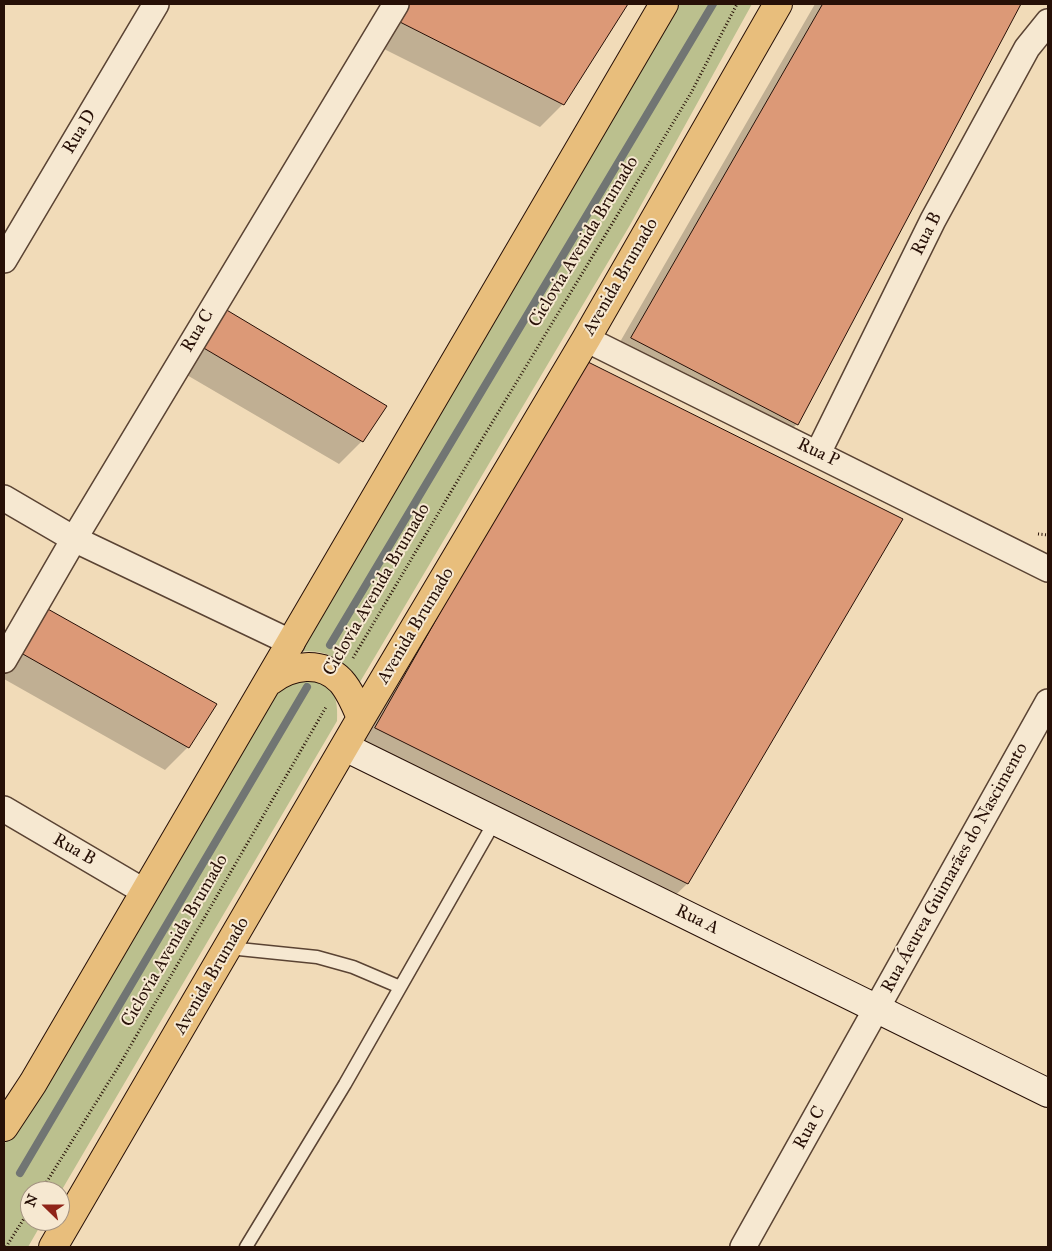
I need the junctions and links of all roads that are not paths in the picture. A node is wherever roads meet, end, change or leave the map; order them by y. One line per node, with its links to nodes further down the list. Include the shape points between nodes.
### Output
1 (156, 4): 6 (street, Rua D)
2 (396, 4): 10 (street, Rua C)
3 (664, 4): 12 (main road)
4 (778, 4): 7 (main road, Avenida Brumado)
5 (1048, 22): 8 (street, Rua B, via 1027,48 933,220)
6 (4, 260)
7 (586, 338): 8 (street, Rua P); 16 (main road, Avenida Brumado)
8 (818, 453): 11 (street, Rua P)
9 (4, 498): 10 (street)
10 (74, 538): 12 (street); 13 (street, Rua C)
11 (1048, 569)
12 (292, 643): 14 (main road)
13 (4, 660)
14 (270, 681): 16 (main road, via 294,667 323,671 340,680); 20 (main road)
15 (1048, 702): 23 (street, Rua Áeurea Guimarães do Nascimento)
16 (361, 718): 17 (main road, Avenida Brumado)
17 (345, 747): 19 (street, Rua A); 21 (main road, Avenida Brumado)
18 (4, 809): 20 (street, Rua B)
19 (495, 821): 22 (lane); 23 (street, Rua A)
20 (145, 892): 25 (main road)
21 (228, 948): 22 (lane, via 317,957 353,967); 26 (main road, Avenida Brumado)
22 (400, 987): 27 (lane)
23 (876, 1009): 24 (street, Rua A); 28 (street, Rua C)
24 (1048, 1093)
25 (4, 1128)
26 (53, 1247)
27 (246, 1247)
28 (743, 1247)

